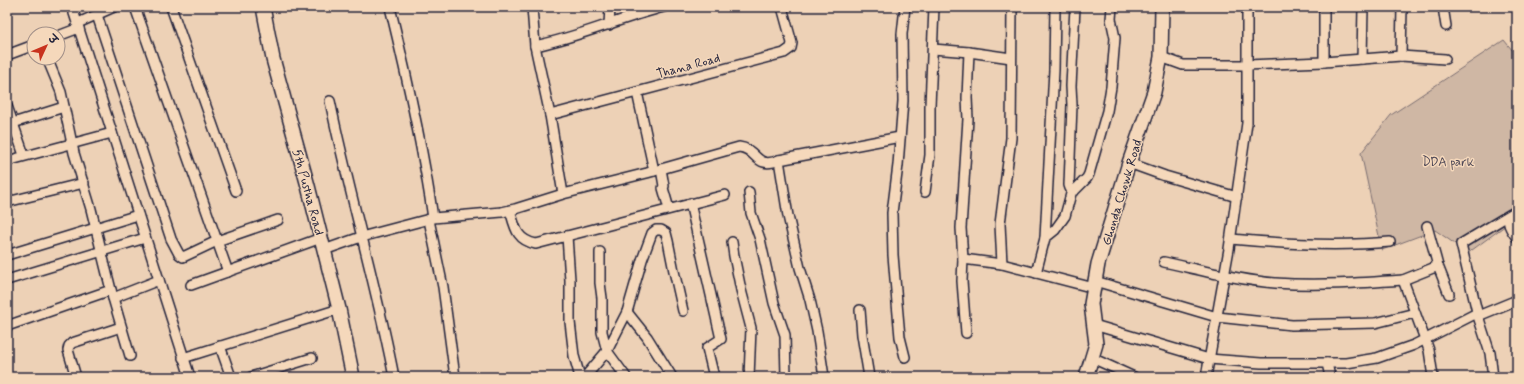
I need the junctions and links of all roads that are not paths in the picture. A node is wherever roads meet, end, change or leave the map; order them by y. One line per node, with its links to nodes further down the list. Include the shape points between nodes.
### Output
1 (72, 7): 25 (street)
2 (114, 7): 24 (street)
3 (135, 7): 80 (street)
4 (171, 7): 58 (street)
5 (263, 7): 83 (street, 5th Pustha Road, via 273,59)
6 (390, 7): 70 (street, via 415,114 428,182)
7 (532, 7): 29 (street)
8 (610, 7): 26 (street)
9 (664, 7): 23 (street)
10 (782, 7): 42 (street, Thana Road, via 792,42 791,48)
11 (905, 7): 49 (street)
12 (934, 7): 31 (street)
13 (1012, 7): 36 (street)
14 (1056, 7): 77 (street)
15 (1076, 7): 57 (street, via 1070,86 1072,105 1069,185)
16 (1112, 7): 57 (street, via 1111,19 1115,38 1107,111 1089,174 1078,188)
17 (1162, 7): 35 (street, Ghonda Chowk Road)
18 (1247, 7): 40 (street)
19 (1324, 7): 39 (street)
20 (1364, 7): 37 (street)
21 (1402, 7): 34 (street)
22 (1443, 7): 27 (street)
23 (651, 9): 26 (street)
24 (97, 15): 25 (street); 80 (street, via 175,249 183,257)
25 (78, 25): 28 (street); 48 (street)
26 (609, 25): 29 (street)
27 (1446, 26)
28 (66, 32)
29 (535, 46): 46 (street)
30 (26, 48): 33 (street)
31 (933, 49): 32 (street); 60 (street, via 930,154)
32 (969, 52): 36 (street); 87 (street, via 968,119 961,228)
33 (7, 55)
34 (1401, 56): 37 (street); 38 (street)
35 (1161, 57): 40 (street, via 1184,65); 54 (street, Ghonda Chowk Road, via 1154,92)
36 (1011, 58): 89 (street, via 1011,138 1000,224)
37 (1362, 59): 39 (street)
38 (1445, 59)
39 (1324, 62): 40 (street)
40 (1247, 65): 63 (street, via 1247,123)
41 (50, 66): 45 (street)
42 (637, 92): 46 (street, Thana Road); 55 (street)
43 (330, 101): 75 (street)
44 (7, 106): 47 (street)
45 (64, 107): 47 (street); 50 (street)
46 (550, 115): 61 (street)
47 (13, 123): 51 (street)
48 (112, 133): 50 (street); 69 (street)
49 (900, 137): 52 (street); 117 (street, via 892,213 892,255 900,337)
50 (71, 143): 51 (street); 56 (street)
51 (24, 155): 53 (street)
52 (779, 160): 55 (street, via 766,164 739,147); 137 (street, via 788,216 817,331)
53 (7, 161)
54 (1129, 163): 63 (street); 98 (street, Ghonda Chowk Road)
55 (657, 170): 61 (street); 66 (street)
56 (84, 183): 64 (street); 73 (street)
57 (1072, 190): 77 (street, via 1065,216 1055,230)
58 (236, 191)
59 (749, 192): 136 (street, via 751,213 760,239 774,303 785,335)
60 (925, 192)
61 (563, 194): 67 (street)
62 (725, 195): 65 (street)
63 (1237, 197): 78 (street)
64 (7, 202)
65 (690, 204): 66 (street); 134 (street, via 721,338 707,348)
66 (669, 209): 74 (street)
67 (510, 210): 70 (street); 74 (street, via 520,237 527,242 536,244)
68 (1514, 212): 79 (street, via 1508,223); 107 (street, via 1461,244)
69 (138, 215): 73 (street); 76 (street)
70 (431, 219): 75 (street); 129 (street)
71 (278, 220): 80 (street)
72 (1427, 226): 90 (street)
73 (96, 228): 84 (street); 86 (street)
74 (567, 236): 130 (street, via 570,322 574,356)
75 (361, 237): 83 (street); 128 (street)
76 (145, 238): 84 (street); 95 (street)
77 (1045, 238): 92 (street)
78 (1231, 238): 82 (street, via 1277,244 1328,246); 93 (street)
79 (1517, 238)
80 (217, 241): 91 (street)
81 (732, 242): 135 (street, via 751,328)
82 (1390, 242)
83 (322, 244): 91 (street); 102 (street, 5th Pustha Road)
84 (102, 251): 94 (street); 99 (street)
85 (600, 252): 115 (street, via 602,332)
86 (7, 255)
87 (963, 259): 89 (street); 112 (street)
88 (1164, 262): 93 (street)
89 (1002, 264): 92 (street)
90 (1438, 266): 96 (street); 100 (street)
91 (228, 272): 97 (street)
92 (1036, 273): 98 (street)
93 (1224, 276): 96 (street, via 1275,283 1342,284); 108 (street)
94 (7, 280)
95 (158, 280): 99 (street); 118 (street)
96 (1403, 280): 106 (street)
97 (192, 285)
98 (1094, 285): 108 (street); 109 (street, Ghonda Chowk Road, via 1091,304)
99 (112, 294): 110 (street); 111 (street)
100 (1449, 294)
101 (1517, 300): 107 (street)
102 (339, 309): 114 (street); 127 (street, 5th Pustha Road)
103 (860, 310): 138 (street)
104 (683, 311): 105 (street, via 666,233 656,230 652,233 642,260)
105 (627, 312): 115 (street); 133 (street, via 647,337)
106 (1415, 313): 108 (street, via 1375,323 1292,325); 113 (street)
107 (1478, 314): 113 (street); 144 (street, via 1490,352)
108 (1217, 317): 121 (street)
109 (1094, 325): 120 (street, Ghonda Chowk Road, via 1096,344); 121 (street)
110 (7, 326)
111 (121, 327): 116 (street); 123 (street, via 69,346)
112 (966, 333)
113 (1425, 339): 122 (street, via 1377,358); 143 (street)
114 (220, 346): 118 (street); 125 (street)
115 (607, 351): 131 (street); 132 (street)
116 (130, 356)
117 (905, 357)
118 (183, 358): 124 (street)
119 (312, 358): 126 (street)
120 (1092, 358): 139 (street, Ghonda Chowk Road); 140 (street)
121 (1209, 359): 122 (street, via 1261,363); 141 (street)
122 (1327, 363): 142 (street)
123 (76, 377)
124 (190, 377)
125 (231, 377)
126 (251, 377)
127 (353, 377)
128 (394, 377)
129 (455, 377)
130 (580, 377)
131 (585, 377)
132 (626, 377)
133 (672, 377)
134 (714, 377)
135 (749, 377)
136 (786, 377)
137 (824, 377)
138 (869, 377)
139 (1086, 377)
140 (1134, 377)
141 (1206, 377)
142 (1330, 377)
143 (1433, 377)
144 (1493, 377)

